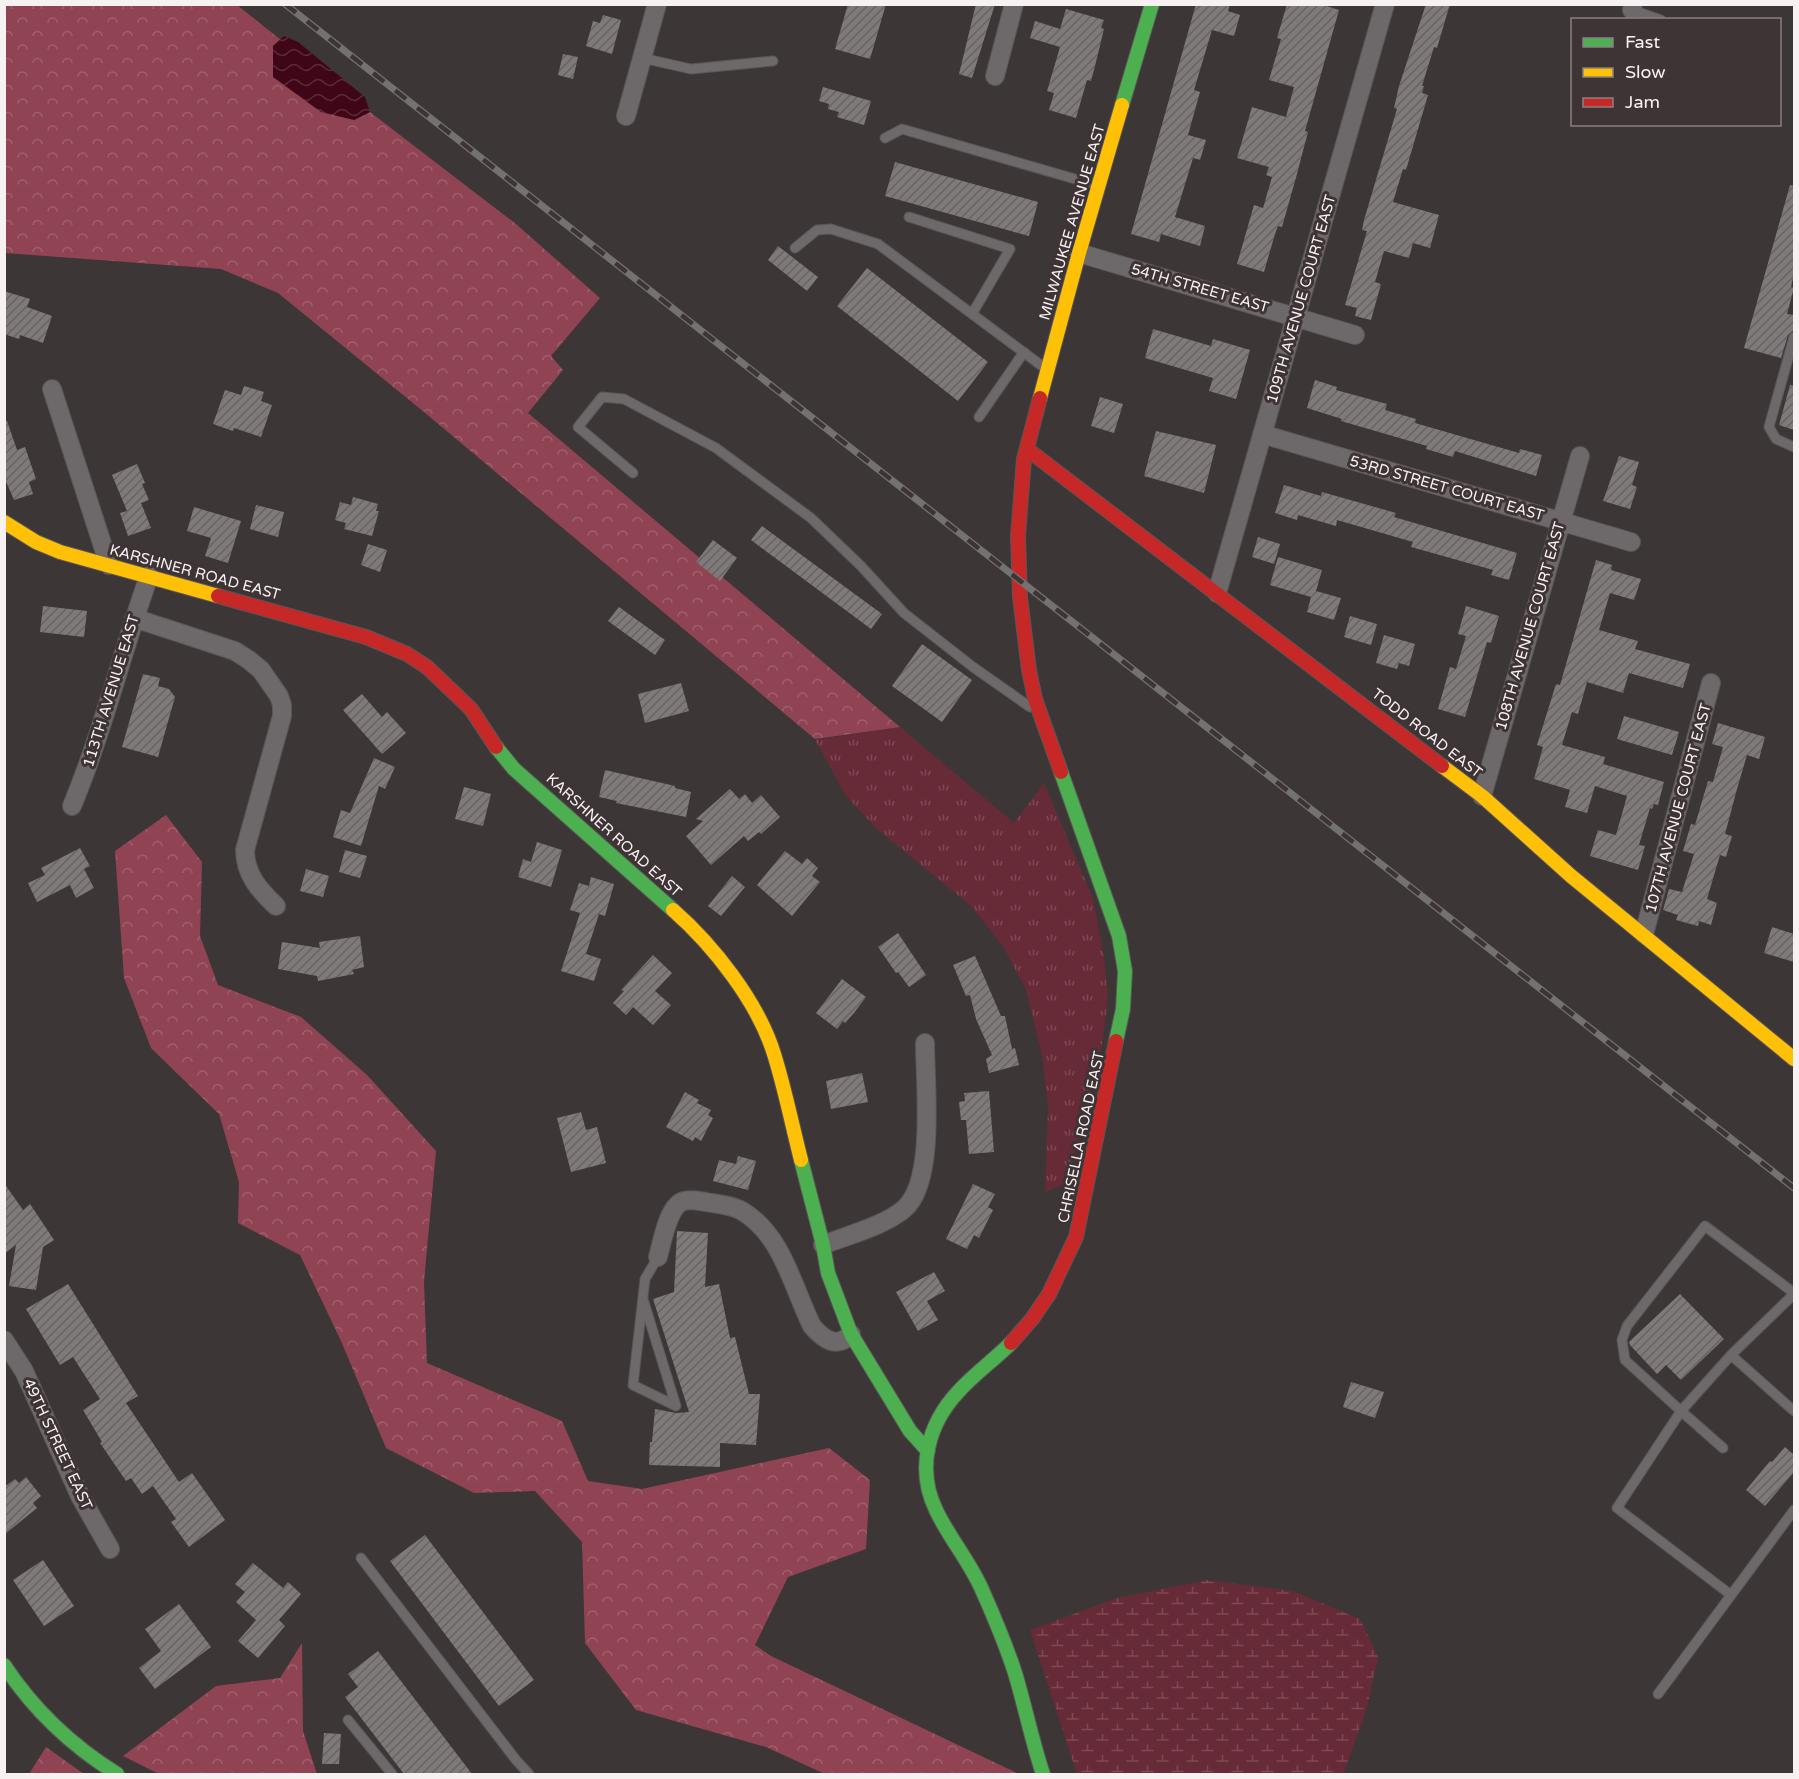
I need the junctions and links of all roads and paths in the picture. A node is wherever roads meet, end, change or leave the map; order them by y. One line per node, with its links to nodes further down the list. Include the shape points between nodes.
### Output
1 (657, 4): 7 (street)
2 (1014, 4): 9 (street)
3 (1152, 4): 12 (street, MILWAUKEE AVENUE EAST)
4 (1385, 4): 17 (street, 109TH AVENUE COURT EAST)
5 (1632, 7): 6 (lane)
6 (1657, 18)
7 (642, 58): 8 (lane, via 691,69); 10 (street)
8 (773, 61)
9 (995, 76)
10 (626, 116)
11 (885, 138): 12 (lane, via 902,129)
12 (1099, 186): 15 (street, MILWAUKEE AVENUE EAST)
13 (909, 216): 16 (lane, via 1011,249)
14 (795, 248): 16 (lane, via 817,230 831,229 878,244)
15 (1079, 254): 17 (street, 54TH STREET EAST); 21 (street, MILWAUKEE AVENUE EAST)
16 (972, 314): 20 (lane)
17 (1295, 315): 18 (street, 54TH STREET EAST); 24 (street, 109TH AVENUE COURT EAST)
18 (1355, 334)
19 (1794, 337): 25 (lane, via 1769,426 1776,439)
20 (1024, 352): 21 (lane); 23 (lane)
21 (1048, 370): 26 (street, MILWAUKEE AVENUE EAST)
22 (51, 389): 32 (street)
23 (979, 417)
24 (1262, 434): 29 (street, 53RD STREET COURT EAST); 34 (street, 109TH AVENUE COURT EAST)
25 (1794, 447)
26 (1027, 449): 34 (street, TODD ROAD EAST); 37 (street, CHRISELLA ROAD EAST, via 1018,536 1020,597 1029,670)
27 (1580, 456): 29 (street, 108TH AVENUE COURT EAST)
28 (633, 473): 37 (lane, via 578,427 603,397 624,399 716,448 811,518 904,613)
29 (1560, 521): 31 (street, 53RD STREET COURT EAST); 38 (street, 108TH AVENUE COURT EAST)
30 (4, 522): 32 (street, KARSHNER ROAD EAST, via 60,552)
31 (1631, 542)
32 (109, 565): 33 (street, KARSHNER ROAD EAST)
33 (149, 576): 35 (street, 113TH AVENUE EAST); 44 (street, KARSHNER ROAD EAST, via 366,637 427,667 471,709 488,738 514,769 696,930 731,973 759,1018 774,1052)
34 (1217, 593): 38 (street, TODD ROAD EAST)
35 (134, 618): 39 (street, 113TH AVENUE EAST, via 92,757); 40 (street, via 235,651 261,670 279,696 282,716 245,850 250,876)
36 (1712, 683): 41 (street, 107TH AVENUE COURT EAST)
37 (1040, 713): 54 (street, CHRISELLA ROAD EAST, via 1119,936 1125,971 1124,1009 1076,1237 1063,1271 1036,1316 952,1399 935,1425)
38 (1482, 796): 41 (street, TODD ROAD EAST, via 1571,876)
39 (72, 806)
40 (276, 906)
41 (1644, 934): 43 (street, TODD ROAD EAST)
42 (925, 1043): 44 (street, via 926,1150 916,1194 889,1219)
43 (1794, 1059)
44 (823, 1245): 48 (street, KARSHNER ROAD EAST, via 828,1273)
45 (658, 1257): 47 (lane, via 645,1279); 48 (street, via 671,1212 679,1203 695,1201 740,1210 766,1232 776,1247 812,1326 831,1342)
46 (1794, 1293): 50 (lane); 51 (lane, via 1705,1226 1627,1326 1622,1340 1625,1360)
47 (643, 1299): 47 (lane, via 633,1385 676,1406 656,1342)
48 (851, 1334): 54 (street, KARSHNER ROAD EAST, via 910,1431)
49 (4, 1340): 56 (street, 49TH STREET EAST, via 24,1371 80,1496)
50 (1731, 1355): 51 (lane); 52 (lane)
51 (1682, 1411): 53 (lane); 58 (lane, via 1617,1508)
52 (1794, 1411)
53 (1723, 1448)
54 (928, 1451): 65 (street, CHRISELLA ROAD EAST, via 926,1479 931,1499 983,1591 1018,1682)
55 (1794, 1510): 58 (lane)
56 (110, 1550)
57 (361, 1558): 64 (lane)
58 (1731, 1596): 60 (lane)
59 (4, 1665): 62 (street, via 26,1695 76,1746)
60 (1658, 1694)
61 (348, 1720): 63 (lane)
62 (117, 1774)
63 (392, 1774)
64 (529, 1774)
65 (1043, 1774)

